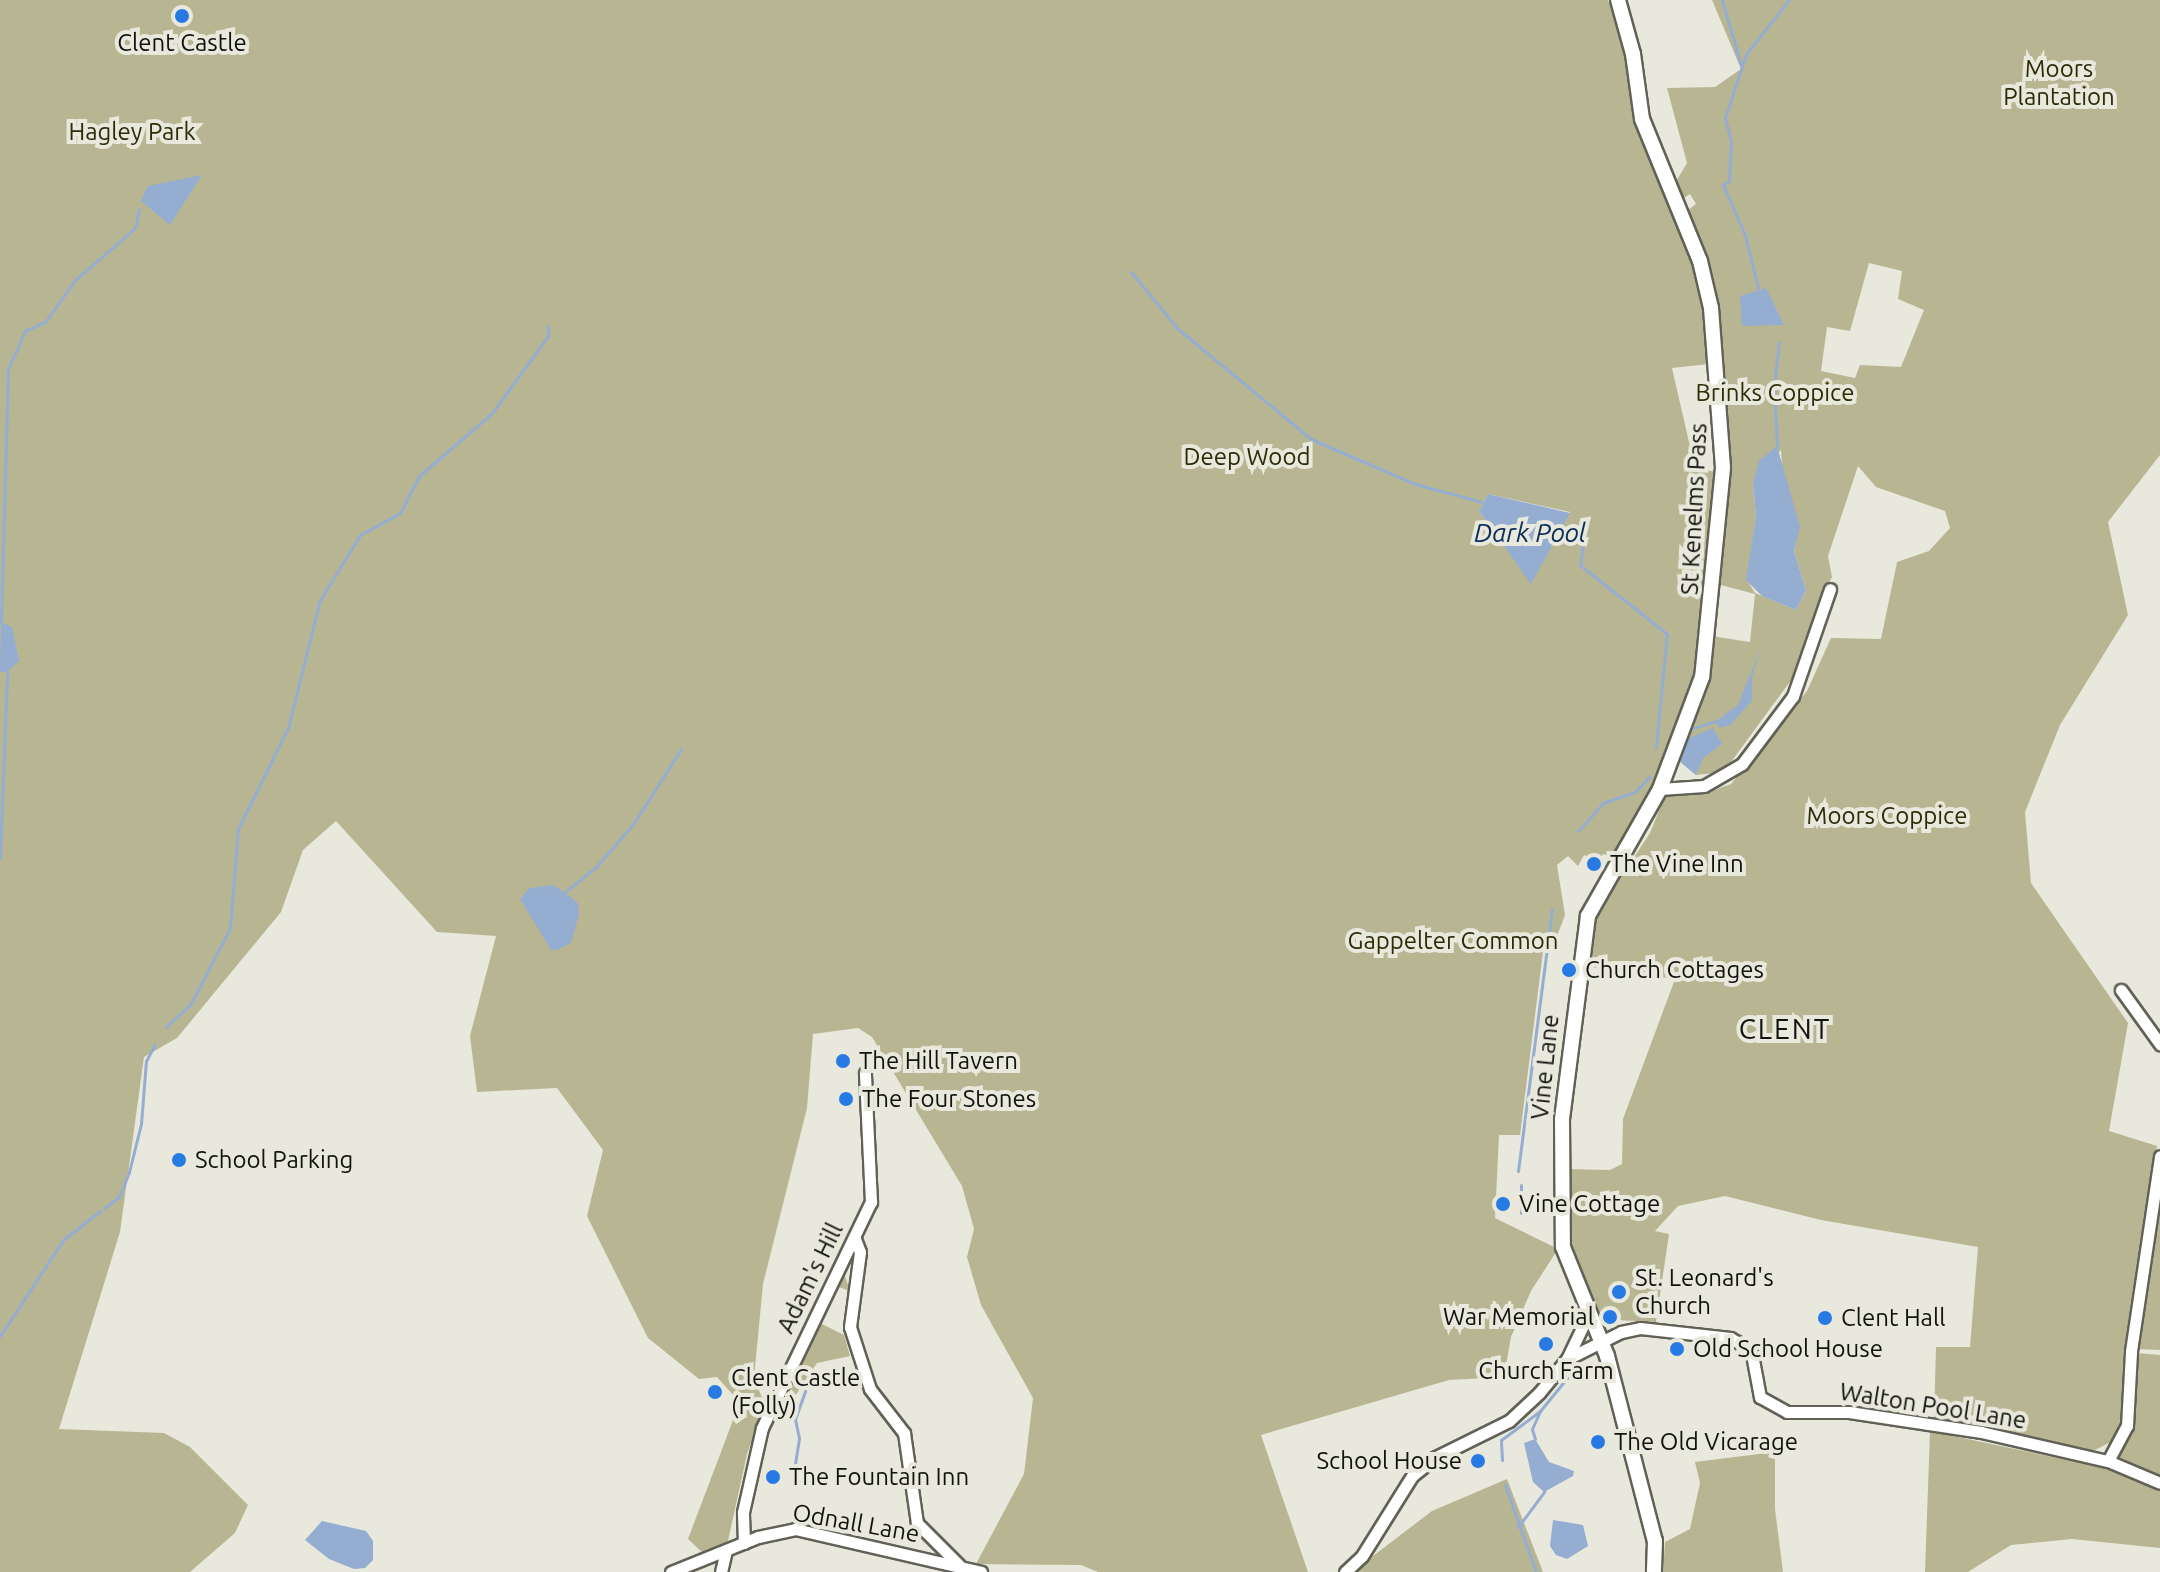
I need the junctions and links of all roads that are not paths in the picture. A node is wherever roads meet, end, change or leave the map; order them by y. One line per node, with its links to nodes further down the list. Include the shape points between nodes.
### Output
1 (1618, 0): 3 (street, St Kenelms Pass, via 1633,54 1642,119 1700,261 1719,359 1723,468 1709,636 1702,677)
2 (1830, 589): 3 (street, via 1793,696 1742,764 1704,786)
3 (1660, 789): 11 (street, Vine Lane, via 1588,916 1580,948 1560,1159 1563,1247)
4 (2121, 990): 5 (street)
5 (2160, 1044)
6 (865, 1073): 8 (street, Adam's Hill, via 873,1184)
7 (2160, 1156): 14 (street, via 2131,1351 2127,1426)
8 (855, 1239): 9 (street, Adam's Hill); 10 (street, via 860,1252)
9 (838, 1271): 10 (street); 16 (street, Adam's Hill, via 762,1428 743,1512)
10 (856, 1277): 19 (street, via 850,1327 870,1389 904,1433 917,1523)
11 (1587, 1317): 12 (street, Vine Lane); 13 (street)
12 (1601, 1343): 13 (street); 14 (street, Walton Pool Lane, via 1621,1332 1649,1328 1730,1338 1751,1349 1760,1397 1787,1412 1849,1412 1981,1432); 25 (street, Vine Lane, via 1655,1541)
13 (1567, 1359): 24 (street, via 1509,1421 1434,1458 1412,1476 1362,1556)
14 (2108, 1461): 15 (street, Walton Pool Lane)
15 (2160, 1483)
16 (744, 1543): 17 (street, Odnall Lane); 19 (street, Odnall Lane, via 795,1529)
17 (726, 1551): 18 (street, Odnall Lane); 22 (street)
18 (691, 1563): 20 (street, Odnall Lane); 21 (street)
19 (959, 1565): 23 (street, Odnall Lane)
20 (671, 1572)
21 (704, 1572)
22 (721, 1572)
23 (981, 1572)
24 (1345, 1572)
25 (1654, 1572)

